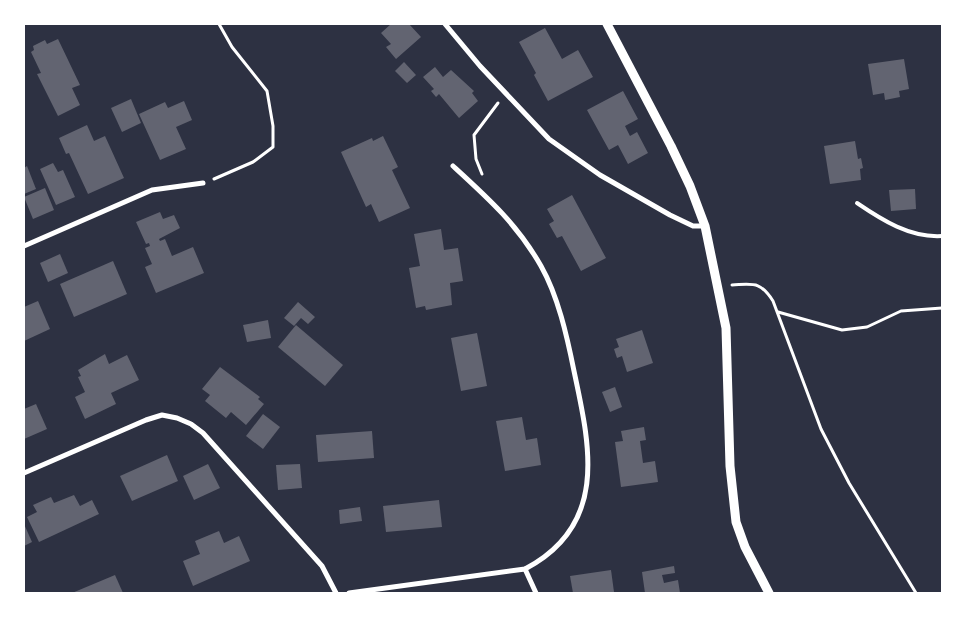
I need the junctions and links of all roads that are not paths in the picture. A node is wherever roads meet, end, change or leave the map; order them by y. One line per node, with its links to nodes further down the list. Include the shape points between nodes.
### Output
1 (445, 24): 6 (street, via 549,139 600,175 683,222)
2 (607, 24): 6 (street, via 682,170)
3 (453, 166): 10 (street, via 506,215 528,245 550,286 570,354 587,432 589,475 584,500 574,524 550,554)
4 (204, 183): 8 (street, via 152,190)
5 (857, 203): 7 (lane, via 883,221 932,237)
6 (705, 226): 14 (street, via 726,328 732,496 736,522)
7 (942, 236)
8 (24, 246)
9 (24, 473): 11 (street, via 146,420 162,415 177,418 203,433 247,480 322,566)
10 (525, 569): 12 (street); 13 (street)
11 (336, 593)
12 (349, 593)
13 (536, 593)
14 (769, 593)

